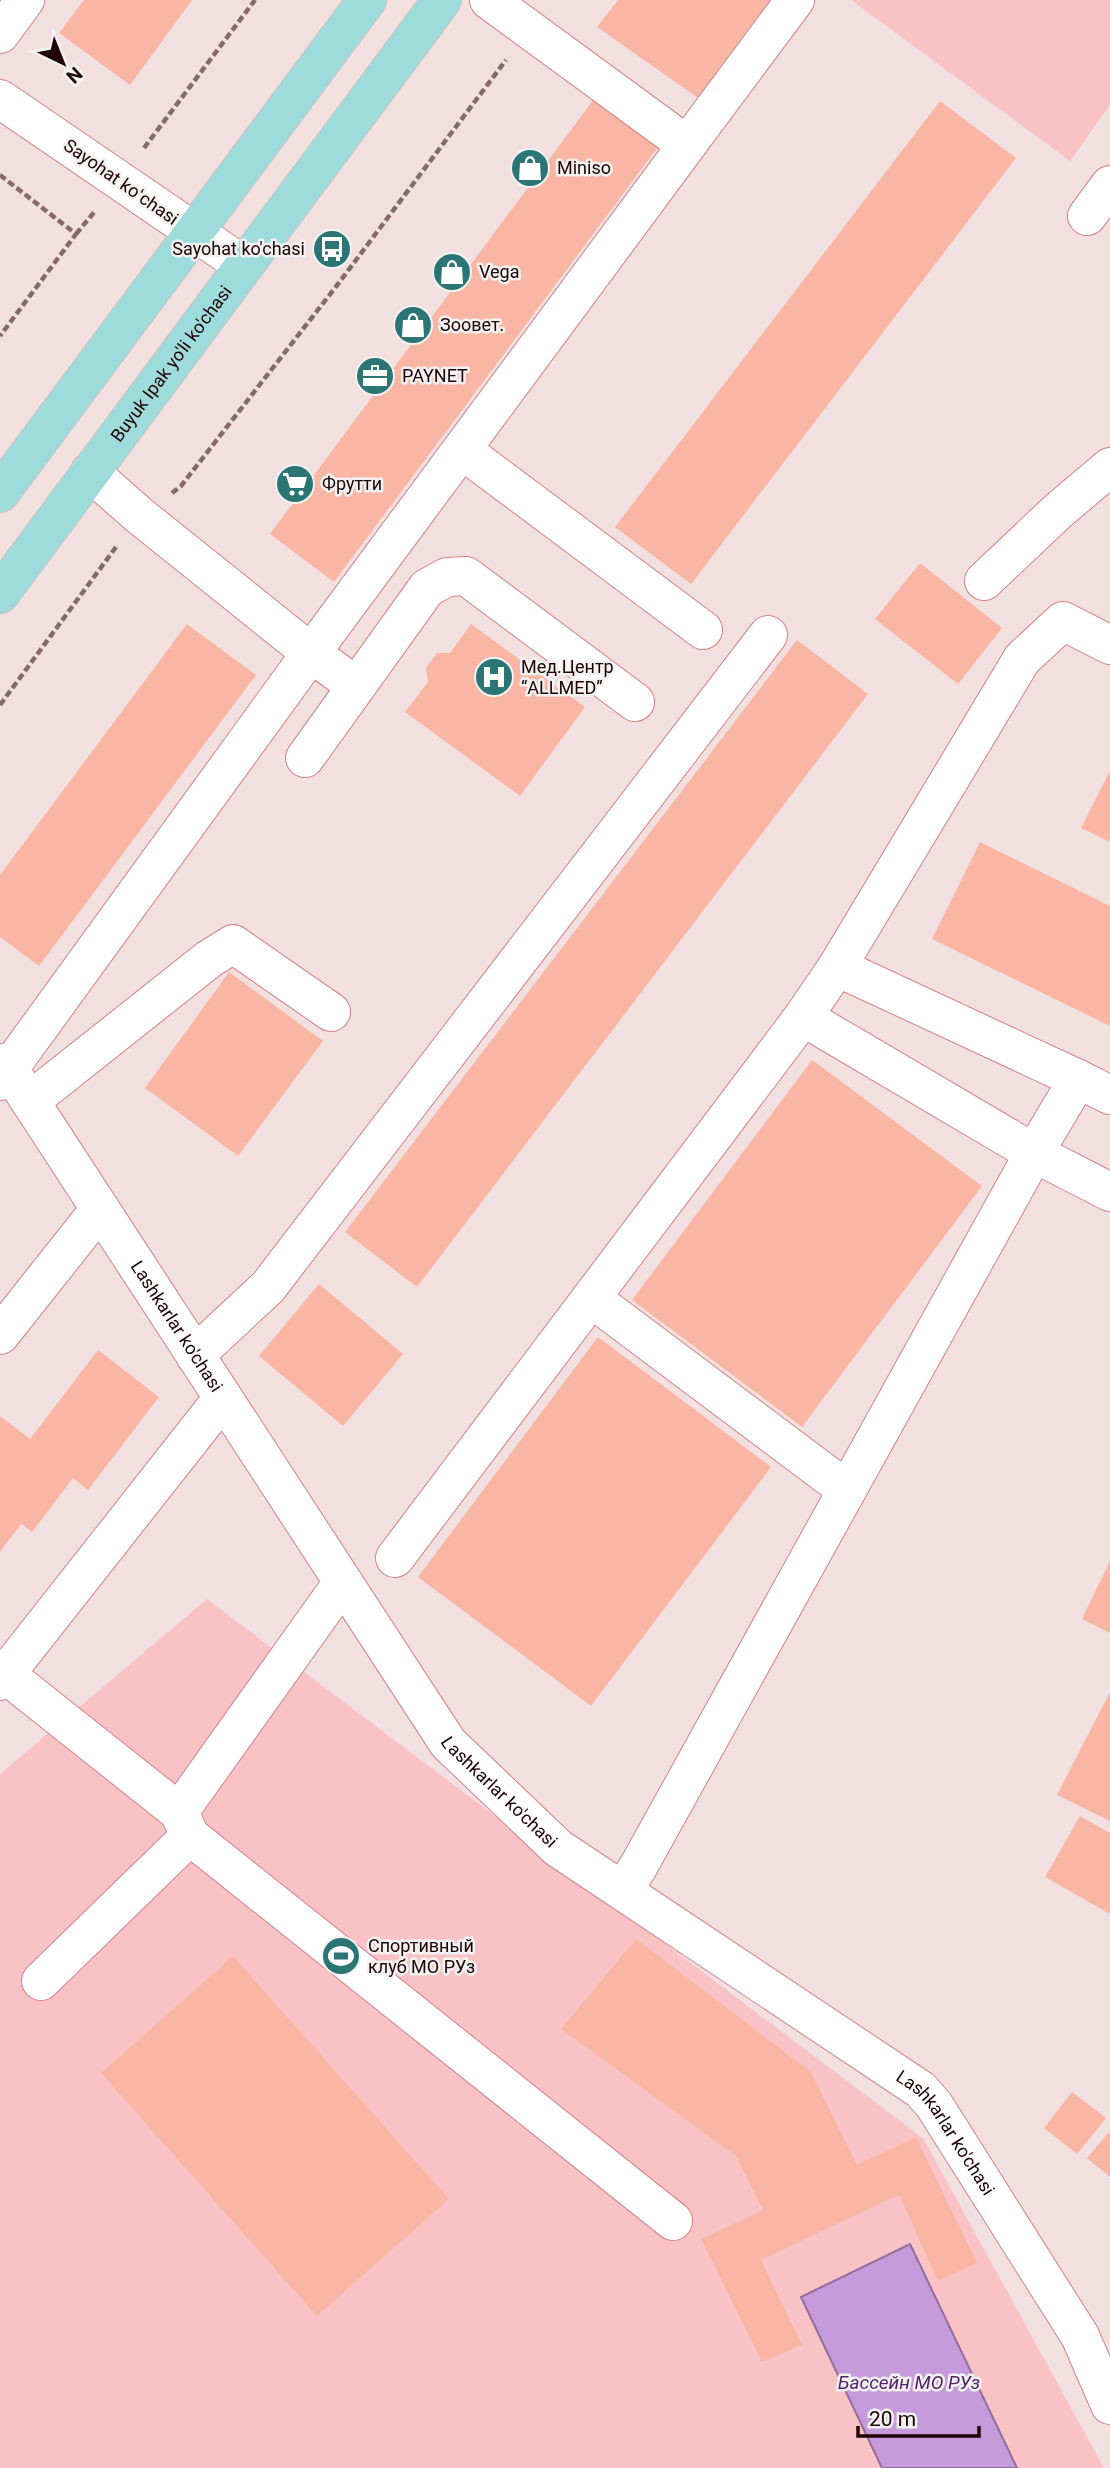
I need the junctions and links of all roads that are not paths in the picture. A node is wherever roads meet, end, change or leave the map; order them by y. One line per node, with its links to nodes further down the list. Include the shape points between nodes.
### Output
1 (25, 0): 6 (street)
2 (367, 0): 11 (main road)
3 (442, 0): 12 (main road, Buyuk Ipak yo'li ko'chasi)
4 (489, 0): 8 (street)
5 (795, 0): 8 (street)
6 (0, 34)
7 (2, 104): 11 (street, Sayohat koʻchasi)
8 (687, 145): 13 (street)
9 (1110, 186): 10 (street)
10 (1087, 216)
11 (194, 232): 12 (street, Sayohat koʻchasi); 16 (main road)
12 (243, 265): 15 (main road, Buyuk Ipak yo'li ko'chasi)
13 (462, 450): 19 (street); 22 (street)
14 (1110, 467): 17 (street)
15 (90, 472): 18 (main road, Buyuk Ipak yo'li ko'chasi); 22 (street)
16 (0, 493)
17 (985, 581)
18 (0, 594)
19 (703, 630)
20 (768, 635): 36 (street, via 268,1287)
21 (1110, 645): 26 (street, via 1063,621 1022,659)
22 (311, 653): 23 (street); 29 (street)
23 (356, 687): 24 (street, via 427,588 447,577 466,576); 25 (street)
24 (635, 702)
25 (305, 758)
26 (837, 967): 28 (street); 30 (street)
27 (331, 1012): 29 (street, via 233,944)
28 (803, 1017): 31 (street); 34 (street)
29 (10, 1079): 33 (street, Lashkarlar ko'chasi)
30 (1094, 1087): 31 (street)
31 (1034, 1153): 32 (street); 38 (street)
32 (1110, 1192)
33 (100, 1209): 35 (street); 36 (street, Lashkarlar ko'chasi)
34 (591, 1298): 38 (street); 39 (street)
35 (0, 1335)
36 (195, 1355): 37 (street, Lashkarlar ko'chasi)
37 (223, 1398): 40 (street, Lashkarlar ko'chasi); 41 (street)
38 (847, 1490): 43 (street)
39 (396, 1558)
40 (343, 1582): 42 (street); 43 (street, Lashkarlar ko'chasi, via 448,1743 558,1848)
41 (3, 1678): 42 (street)
42 (184, 1824): 44 (street); 45 (street)
43 (623, 1890): 46 (street, Lashkarlar ko'chasi, via 921,2090)
44 (41, 1981)
45 (673, 2221)
46 (1080, 2336): 47 (street); 48 (street, Lashkarlar ko'chasi)
47 (1110, 2363)
48 (1110, 2405)

